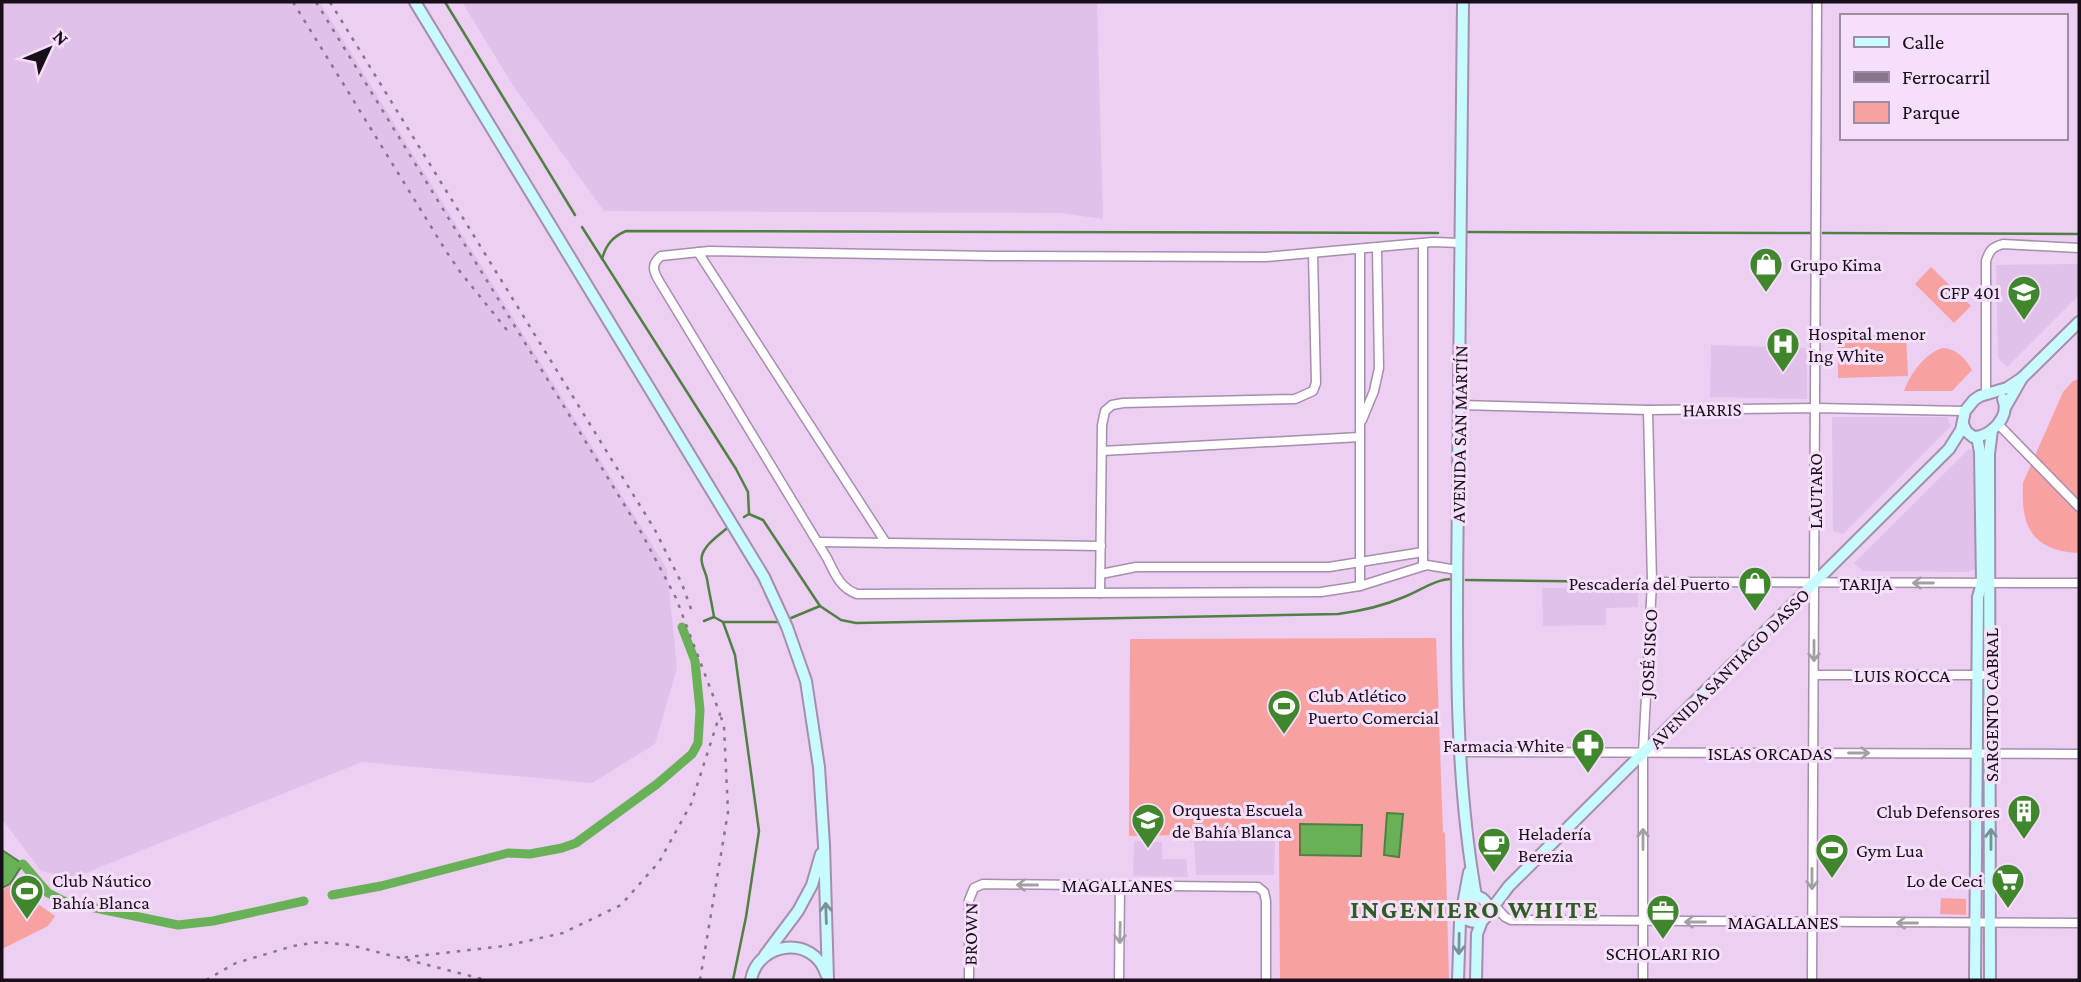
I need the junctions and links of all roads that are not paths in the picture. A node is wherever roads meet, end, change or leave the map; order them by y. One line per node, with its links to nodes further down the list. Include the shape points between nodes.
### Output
1 (415, 2): 50 (main road, via 764,577 806,681)
2 (1463, 2): 4 (main road, AVENIDA SAN MARTÍN)
3 (1817, 2): 16 (street, LAUTARO)
4 (1461, 243): 5 (street); 14 (main road, AVENIDA SAN MARTÍN)
5 (1423, 244): 7 (street); 30 (street)
6 (2079, 248): 13 (street, via 2003,244 1989,252)
7 (1377, 249): 8 (street); 20 (street, via 1379,368)
8 (1360, 250): 10 (street); 20 (street)
9 (698, 252): 10 (street, via 1219,258); 27 (street, via 661,256 655,261 655,274); 28 (street)
10 (1313, 254): 25 (street, via 1313,391 1295,398 1112,405 1102,416)
11 (2079, 322): 12 (main road)
12 (2022, 378): 13 (main road); 15 (main road)
13 (1989, 393): 15 (main road, via 2001,396); 18 (main road)
14 (1459, 405): 17 (street, HARRIS); 33 (main road, AVENIDA SAN MARTÍN)
15 (2006, 405): 21 (main road)
16 (1816, 408): 17 (street, HARRIS); 18 (street, HARRIS); 36 (street, LAUTARO)
17 (1648, 410): 35 (street, JOSÉ SISCO)
18 (1965, 411): 19 (main road, AVENIDA SANTIAGO DASSO)
19 (1963, 424): 23 (main road); 24 (main road, AVENIDA SANTIAGO DASSO)
20 (1360, 426): 22 (street)
21 (1995, 427): 23 (main road, AVENIDA SANTIAGO DASSO); 26 (street); 37 (main road, SARGENTO CABRAL, via 1989,454)
22 (1360, 437): 25 (street); 31 (street)
23 (1975, 437): 24 (main road, AVENIDA SANTIAGO DASSO); 37 (main road, SARGENTO CABRAL, via 1980,452)
24 (1950, 449): 36 (main road, AVENIDA SANTIAGO DASSO)
25 (1102, 451): 29 (street)
26 (2079, 508)
27 (818, 542): 28 (street); 40 (street, via 842,586 857,594)
28 (886, 543): 29 (street)
29 (1101, 546): 34 (street)
30 (1423, 551): 31 (street); 32 (street)
31 (1360, 561): 34 (street, via 1329,567 1136,566); 39 (street)
32 (1423, 566): 33 (street); 39 (street)
33 (1457, 570): 44 (main road, AVENIDA SAN MARTÍN)
34 (1101, 574): 40 (street)
35 (1652, 582): 36 (street, TARIJA); 45 (street, JOSÉ SISCO)
36 (1814, 583): 37 (street, TARIJA, one-way to 36); 41 (street, LAUTARO, one-way to 41); 45 (main road, AVENIDA SANTIAGO DASSO)
37 (1986, 583): 38 (street, TARIJA); 42 (main road, SARGENTO CABRAL, via 1978,597); 43 (main road, SARGENTO CABRAL)
38 (2079, 583)
39 (1360, 586): 40 (street, via 1321,592)
40 (1101, 593)
41 (1814, 675): 42 (street, LUIS ROCCA); 46 (street, LAUTARO)
42 (1978, 675): 43 (street, LUIS ROCCA); 47 (main road, SARGENTO CABRAL)
43 (1991, 675): 48 (main road, SARGENTO CABRAL)
44 (1460, 752): 45 (street, ISLAS ORCADAS); 51 (main road, AVENIDA SAN MARTÍN)
45 (1643, 752): 46 (street, ISLAS ORCADAS); 53 (main road, AVENIDA SANTIAGO DASSO); 59 (street, JOSÉ SISCO, one-way to 45)
46 (1813, 753): 47 (street, ISLAS ORCADAS, one-way to 47); 60 (street, LAUTARO, one-way to 60)
47 (1977, 754): 48 (street, ISLAS ORCADAS); 61 (main road, SARGENTO CABRAL)
48 (1990, 754): 49 (street, ISLAS ORCADAS); 62 (main road, SARGENTO CABRAL, one-way to 48)
49 (2079, 754)
50 (824, 845): 64 (main road, via 812,885); 66 (main road, one-way to 50)
51 (1470, 866): 55 (main road, AVENIDA SAN MARTÍN); 57 (main road, AVENIDA SAN MARTÍN)
52 (1120, 885): 54 (street, MAGALLANES, one-way to 54, via 983,884); 68 (street, one-way to 68); 69 (street, MAGALLANES, via 1261,889 1266,901)
53 (1509, 886): 55 (main road, AVENIDA SANTIAGO DASSO, via 1496,894); 56 (main road, AVENIDA SANTIAGO DASSO)
54 (974, 888): 67 (street, BROWN, via 969,900)
55 (1478, 896): 57 (main road, via 1468,898); 58 (main road, AVENIDA SAN MARTÍN, via 1487,903)
56 (1494, 905): 58 (main road, AVENIDA SANTIAGO DASSO); 59 (street, MAGALLANES, via 1511,920)
57 (1462, 906): 58 (main road, via 1467,920); 70 (main road, AVENIDA SAN MARTÍN, one-way to 70)
58 (1484, 918): 71 (main road, via 1477,934)
59 (1643, 922): 60 (street, MAGALLANES, one-way to 59); 72 (street, JOSÉ SISCO)
60 (1812, 922): 61 (street, MAGALLANES, one-way to 60); 73 (street, LAUTARO)
61 (1975, 923): 62 (street, MAGALLANES); 74 (main road, SARGENTO CABRAL)
62 (1991, 923): 63 (street, MAGALLANES); 75 (main road, SARGENTO CABRAL)
63 (2079, 923)
64 (765, 955): 65 (main road); 66 (main road, via 798,947 818,959)
65 (751, 980)
66 (828, 980)
67 (969, 980)
68 (1119, 980)
69 (1266, 980)
70 (1458, 980)
71 (1476, 980)
72 (1643, 980)
73 (1812, 980)
74 (1975, 980)
75 (1990, 980)

